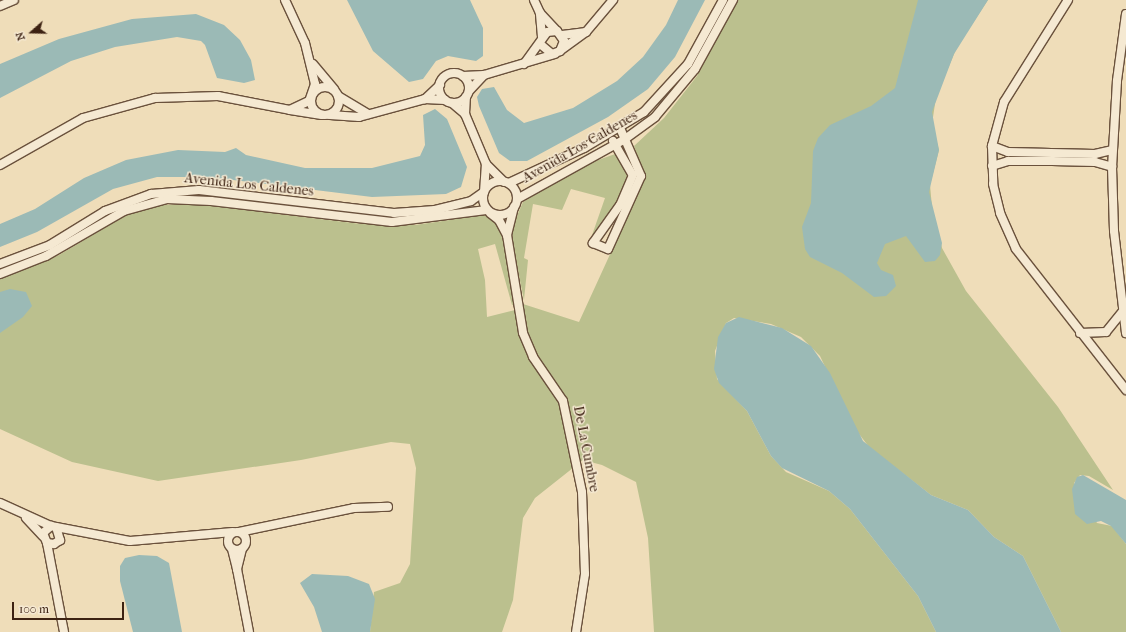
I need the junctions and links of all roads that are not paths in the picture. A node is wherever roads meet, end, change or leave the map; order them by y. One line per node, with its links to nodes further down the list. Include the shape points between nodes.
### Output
1 (14, 0): 8 (street)
2 (285, 0): 15 (street, via 298,22)
3 (534, 0): 9 (street)
4 (613, 0): 11 (street)
5 (723, 0): 29 (street, Avenida Los Caldenes, via 699,47 673,84 644,112)
6 (733, 0): 31 (street, Avenida Los Caldenes, via 683,85 655,117)
7 (1068, 0): 33 (street, via 1011,87)
8 (0, 6)
9 (540, 13): 12 (street); 13 (street)
10 (1126, 14): 34 (street)
11 (586, 32): 12 (street); 14 (street)
12 (559, 33): 13 (street, via 547,32); 14 (street)
13 (541, 40): 14 (street, via 544,51); 16 (street)
14 (558, 52): 16 (street)
15 (310, 60): 20 (street); 22 (street, via 315,84)
16 (524, 64): 17 (street)
17 (484, 75): 18 (street); 21 (street)
18 (463, 76): 19 (street, via 449,74); 21 (street)
19 (440, 85): 23 (street); 24 (street)
20 (336, 93): 22 (street, via 322,87); 26 (street); 28 (street, via 337,109)
21 (467, 94): 24 (street); 27 (street)
22 (312, 95): 25 (street, via 304,105); 28 (street, via 312,108)
23 (425, 99): 24 (street); 26 (street)
24 (448, 101): 27 (street)
25 (290, 110): 28 (street); 38 (street, via 218,96 156,98 83,118)
26 (368, 114): 28 (street)
27 (465, 114): 37 (street)
28 (326, 115)
29 (620, 128): 30 (street, Avenida Los Caldenes); 31 (street)
30 (609, 134): 32 (street); 41 (street, Avenida Los Caldenes)
31 (625, 139): 32 (street, Avenida Los Caldenes); 47 (street, via 641,176)
32 (615, 144): 43 (street, Avenida Los Caldenes); 46 (street, via 633,175)
33 (992, 146): 35 (street); 39 (street)
34 (1112, 150): 36 (street); 40 (street)
35 (1008, 156): 36 (street); 39 (street)
36 (1095, 158): 40 (street)
37 (486, 164): 41 (street); 42 (street)
38 (0, 165)
39 (992, 166): 52 (street, via 996,197 1010,237)
40 (1112, 167): 51 (street)
41 (507, 182): 42 (street, via 493,184); 43 (street, via 518,189)
42 (484, 192): 45 (street, via 481,201); 49 (street, Avenida Los Caldenes, via 452,207 394,213 199,190 167,192 118,205 50,245)
43 (520, 198): 44 (street)
44 (514, 207): 45 (street, via 505,212); 48 (street)
45 (488, 211): 48 (street, via 499,220); 50 (street, Avenida Los Caldenes, via 392,222 210,201 167,199 124,211 46,256)
46 (609, 220): 47 (street); 47 (street, via 593,243 608,249)
47 (619, 226)
48 (507, 235): 71 (street, De La Cumbre, via 523,333 533,357 563,401 582,492 585,574)
49 (0, 264)
50 (0, 274)
51 (1122, 311): 52 (street, via 1106,332); 53 (street)
52 (1080, 333): 54 (street)
53 (1126, 333)
54 (1126, 390)
55 (0, 503): 57 (street)
56 (388, 507): 58 (street, via 354,508)
57 (21, 513): 59 (street); 63 (street)
58 (268, 525): 61 (street); 65 (street)
59 (54, 526): 60 (street); 63 (street); 64 (street)
60 (80, 532): 62 (street, via 130,541); 64 (street)
61 (236, 532): 62 (street); 65 (street, via 246,538); 66 (street, via 228,537)
62 (204, 535): 66 (street, via 218,537)
63 (45, 540): 64 (street); 67 (street)
64 (58, 540): 67 (street)
65 (244, 546): 66 (street); 68 (street)
66 (230, 548): 68 (street)
67 (51, 554): 69 (street)
68 (237, 569): 70 (street)
69 (64, 632)
70 (249, 632)
71 (576, 632)

